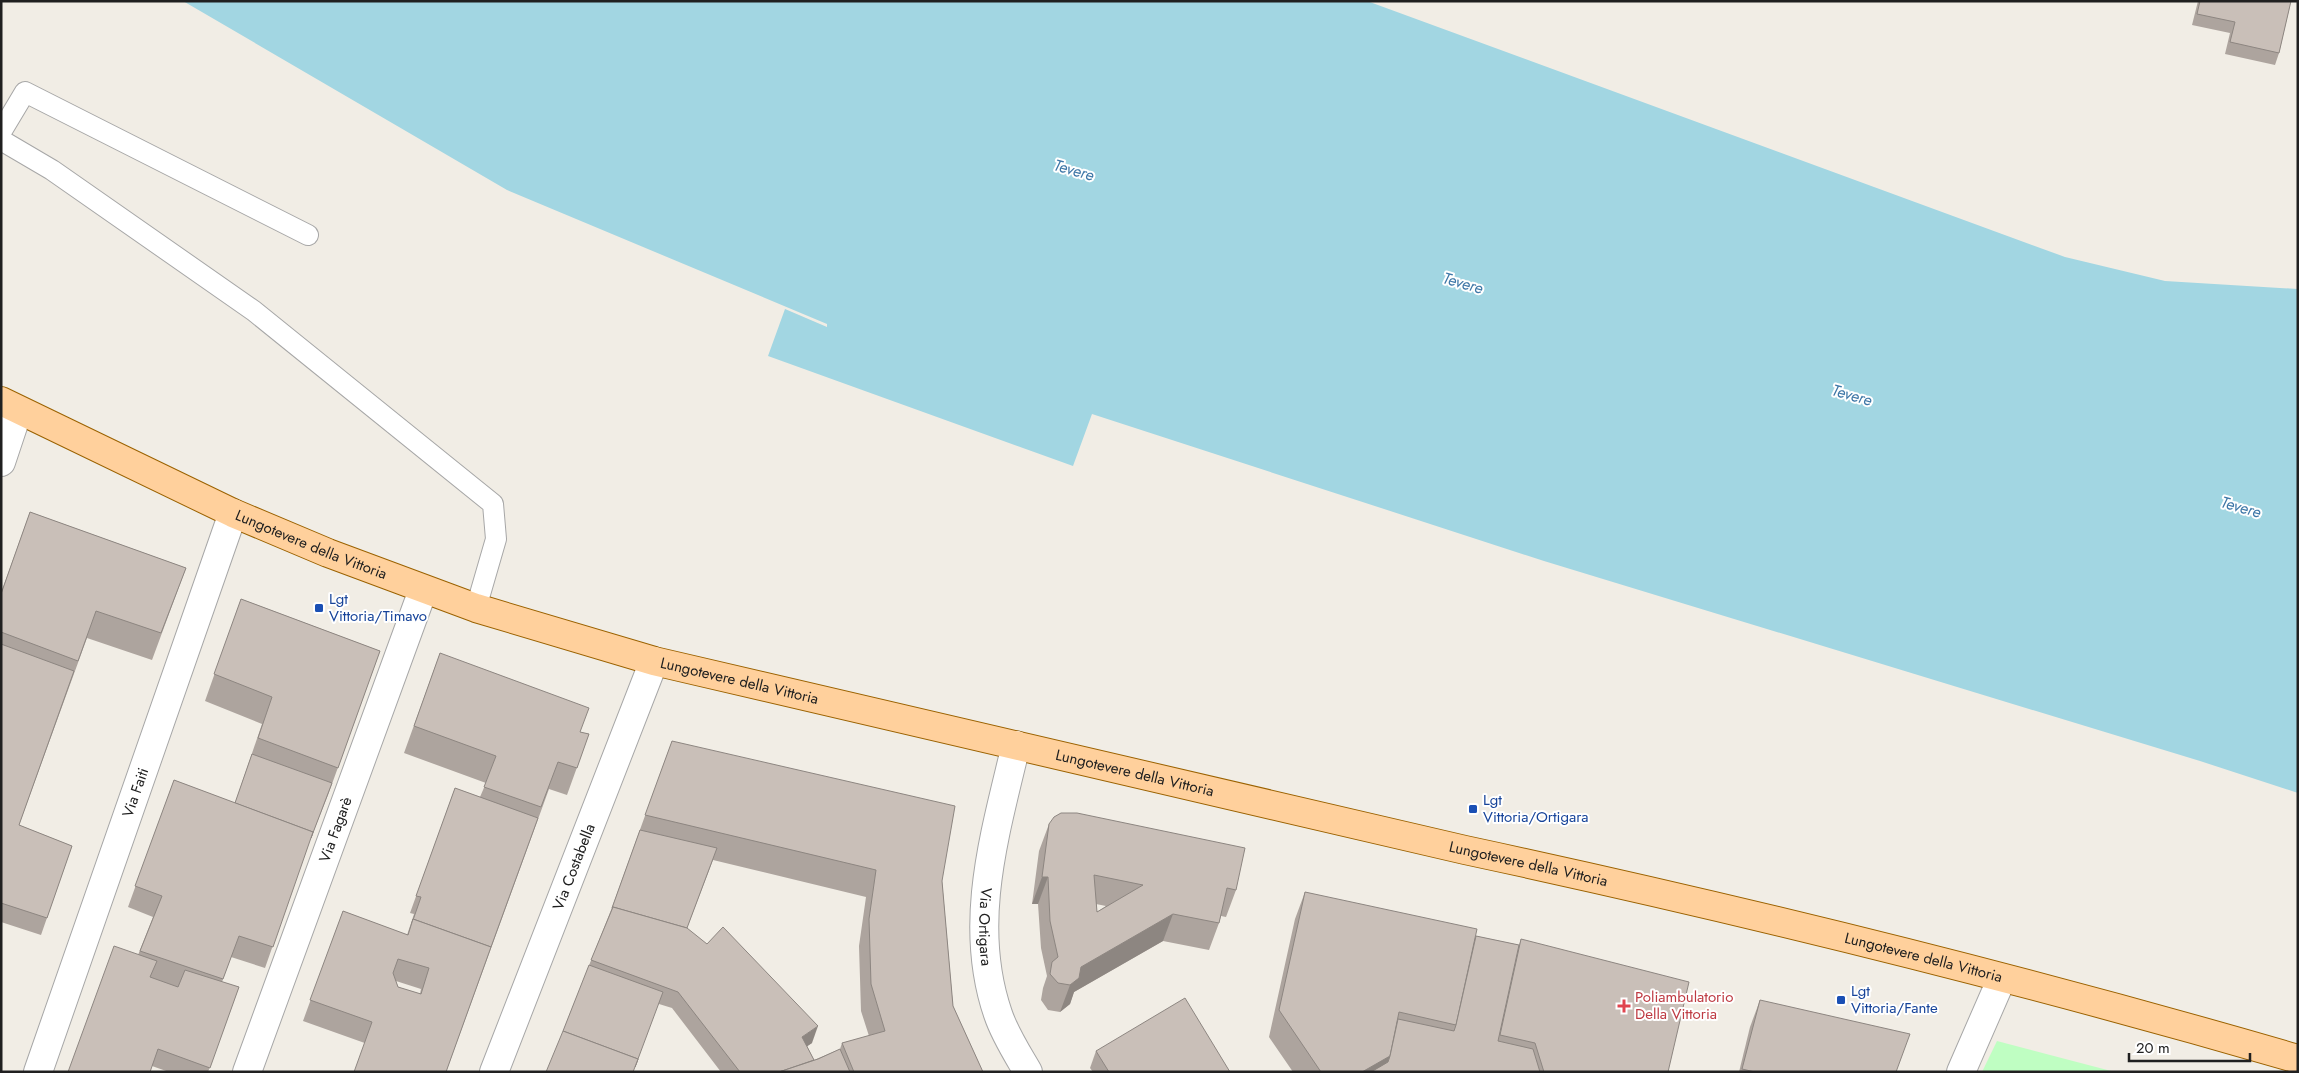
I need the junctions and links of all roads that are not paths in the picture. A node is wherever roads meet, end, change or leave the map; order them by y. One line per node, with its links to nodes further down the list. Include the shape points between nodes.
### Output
1 (1, 132): 3 (lane, via 25,92)
2 (1, 140): 8 (lane, via 52,170 254,312 493,504 496,539)
3 (308, 235)
4 (10, 406): 5 (street); 6 (main road, Lungotevere della Vittoria)
5 (1, 462)
6 (233, 512): 7 (main road, Lungotevere della Vittoria); 13 (street, Via Faiti)
7 (424, 590): 8 (main road, Lungotevere della Vittoria); 14 (street, Via Fagarè)
8 (476, 608): 9 (main road, Lungotevere della Vittoria)
9 (654, 661): 10 (main road, Lungotevere della Vittoria); 15 (street, Via Costabella)
10 (1016, 745): 11 (main road, Lungotevere della Vittoria, via 1571,873); 16 (street, Via Ortigara, via 988,872 984,936 991,989 999,1016)
11 (2002, 978): 12 (main road, Lungotevere della Vittoria); 17 (street)
12 (2298, 1059)
13 (38, 1072)
14 (247, 1072)
15 (494, 1072)
16 (1028, 1072)
17 (1961, 1072)

